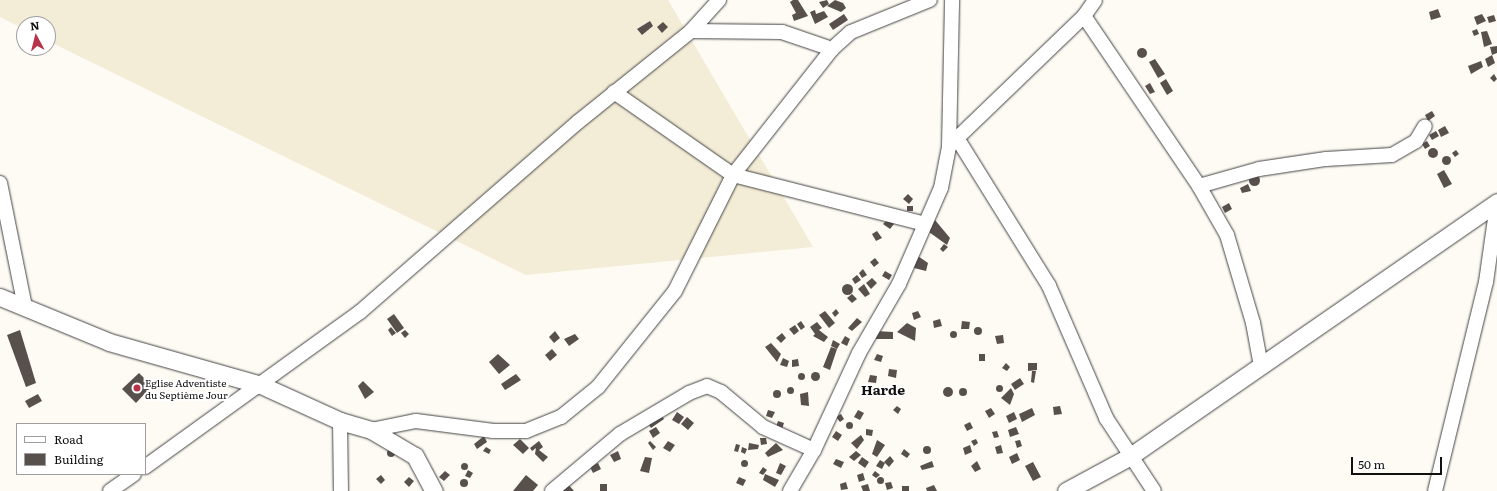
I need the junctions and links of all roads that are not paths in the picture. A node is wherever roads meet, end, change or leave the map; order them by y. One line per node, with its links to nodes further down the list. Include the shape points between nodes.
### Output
1 (719, 0): 6 (street)
2 (930, 0): 7 (street, via 851,32)
3 (952, 0): 10 (street)
4 (1095, 0): 5 (street)
5 (1084, 16): 10 (street); 13 (street)
6 (691, 31): 7 (street, via 782,32); 8 (street)
7 (832, 49): 11 (street)
8 (614, 92): 11 (street); 19 (street, via 360,312)
9 (1425, 126): 13 (street, via 1416,141 1392,155 1326,159 1259,169)
10 (953, 142): 15 (street, via 941,188); 23 (street, via 1049,286 1106,418)
11 (733, 175): 15 (street); 21 (street, via 675,290 598,387 561,417 526,431 493,431 416,421)
12 (0, 183): 17 (street)
13 (1198, 186): 18 (street, via 1237,260)
14 (1497, 204): 18 (street); 33 (street, via 1486,282)
15 (926, 224): 22 (street, via 900,284 859,353)
16 (0, 297): 17 (street)
17 (25, 307): 19 (street, via 108,342)
18 (1261, 366): 23 (street)
19 (261, 385): 20 (street); 24 (street)
20 (340, 421): 21 (street); 27 (street)
21 (371, 430): 28 (street, via 415,456)
22 (814, 450): 29 (street, via 763,427 721,392 707,386 689,393 620,434); 30 (street)
23 (1129, 457): 31 (street); 32 (street)
24 (146, 466)
25 (133, 475): 26 (street)
26 (110, 491)
27 (341, 491)
28 (434, 491)
29 (552, 491)
30 (790, 491)
31 (1066, 491)
32 (1154, 491)
33 (1435, 491)

